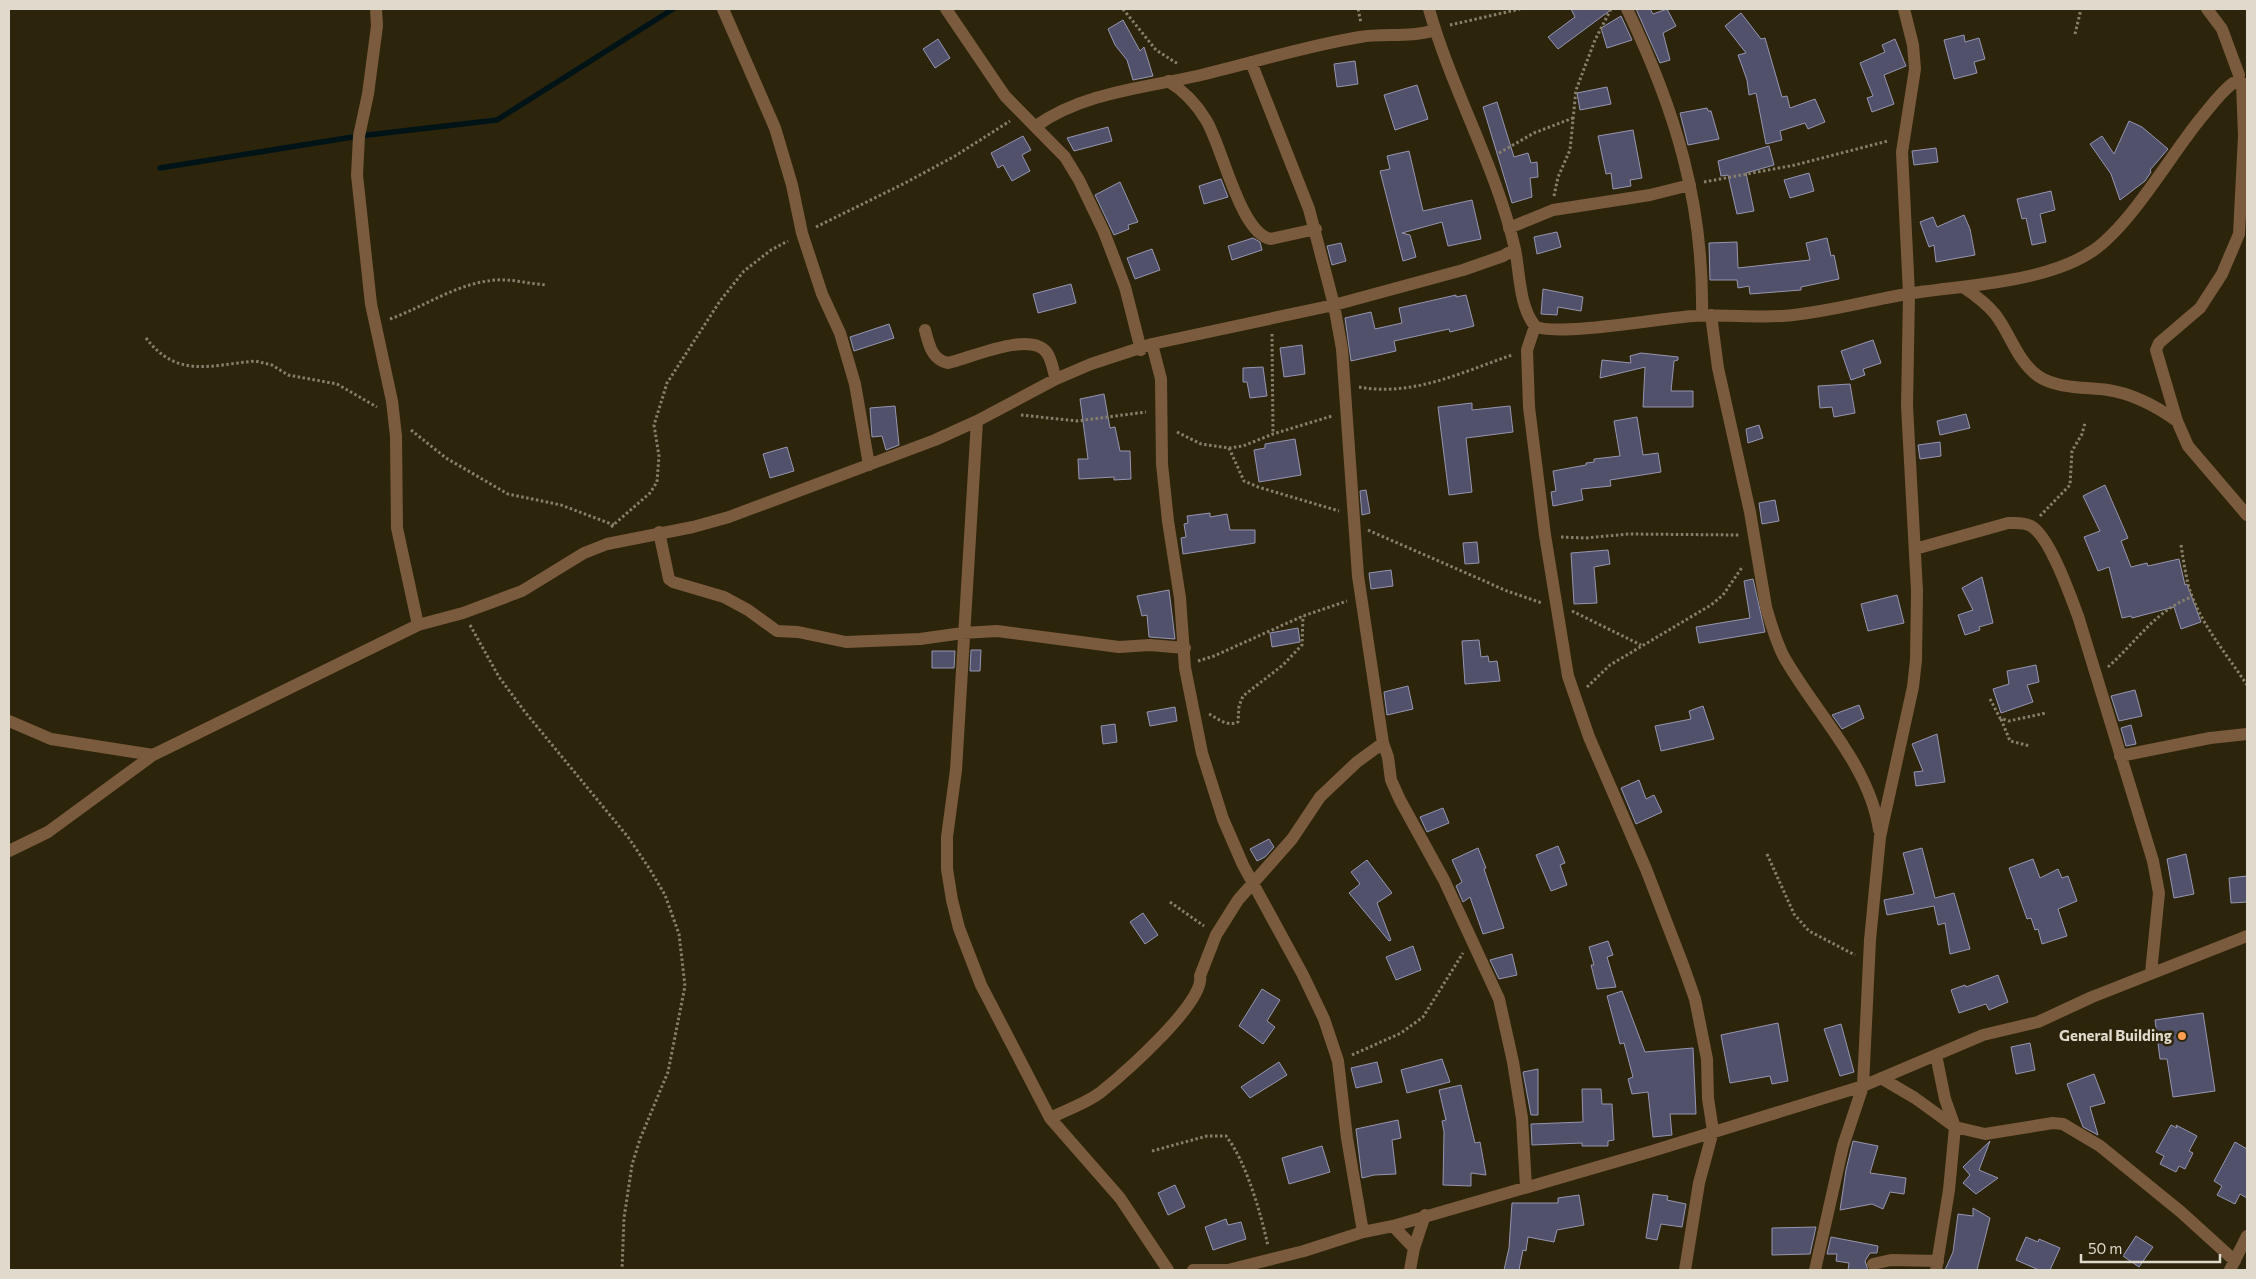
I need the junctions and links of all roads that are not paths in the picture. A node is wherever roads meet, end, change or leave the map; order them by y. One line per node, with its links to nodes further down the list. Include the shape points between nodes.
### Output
1 (376, 9): 31 (street, via 377,26 359,136 357,176 371,304 392,401 396,436 397,528)
2 (723, 9): 27 (street, via 775,128 797,203 802,233 822,294 840,332 855,384)
3 (946, 9): 12 (street, via 991,78)
4 (1429, 9): 8 (street)
5 (1628, 9): 13 (street, via 1672,114)
6 (1904, 9): 18 (street, via 1915,69 1903,136)
7 (2207, 9): 10 (street, via 2222,30)
8 (1435, 30): 9 (street, via 1424,34 1346,39); 14 (street)
9 (1251, 62): 11 (street); 15 (street)
10 (2242, 78): 17 (street, via 2220,95 2134,208 2095,249 2059,267); 25 (street, via 2244,136 2239,234 2211,293 2200,308 2159,343 2156,350)
11 (1168, 81): 12 (street, via 1076,103); 15 (street, via 1183,91 1206,119 1242,209 1258,232 1271,240)
12 (1036, 126): 23 (street, via 1065,157 1104,232)
13 (1690, 185): 14 (street, via 1650,195 1553,210); 20 (street)
14 (1509, 228): 16 (street)
15 (1316, 229): 19 (street)
16 (1515, 249): 19 (street, via 1463,270); 21 (street, via 1524,299)
17 (1963, 287): 18 (street); 25 (street, via 1996,315 2026,366 2039,377 2056,383 2124,394 2159,408)
18 (1909, 294): 20 (street, via 1808,314); 30 (street, via 1907,406)
19 (1334, 305): 23 (street); 36 (street, via 1342,349 1360,596)
20 (1707, 315): 21 (street, via 1561,331); 39 (street, via 1773,631 1784,657 1835,732 1855,768 1877,815)
21 (1535, 326): 49 (street, via 1526,350 1529,407 1545,535 1568,676 1575,701 1646,869 1695,999 1707,1059)
22 (925, 330): 24 (street, via 940,362 948,364 1020,343 1037,346 1046,352)
23 (1147, 347): 24 (street); 33 (street, via 1162,379 1162,464)
24 (1056, 379): 26 (street)
25 (2177, 420): 28 (street, via 2195,456)
26 (978, 421): 27 (street); 32 (street)
27 (869, 465): 29 (street, via 729,517)
28 (2247, 515)
29 (659, 532): 31 (street, via 618,540 584,553 522,592 463,614); 32 (street, via 669,579 728,599 777,631 846,642 920,639)
30 (1915, 549): 38 (street, via 2008,523 2031,525 2038,531 2065,581); 39 (street, via 1918,625 1913,687)
31 (418, 625): 37 (street)
32 (963, 633): 33 (street, via 998,631 1119,647 1150,645); 47 (street, via 956,770 947,837 947,869 952,900 980,986)
33 (1185, 654): 41 (street, via 1192,703 1212,787 1243,865)
34 (9, 721): 37 (street, via 51,739)
35 (2247, 734): 38 (street, via 2202,739)
36 (1383, 743): 41 (street, via 1320,797 1292,839); 50 (street, via 1391,780 1400,800 1444,880 1499,998 1522,1118)
37 (153, 755): 40 (street, via 48,832)
38 (2120, 756): 43 (street, via 2157,878 2157,919)
39 (1880, 836): 46 (street)
40 (9, 851)
41 (1254, 884): 47 (street, via 1218,930 1200,976 1198,990 1179,1019 1100,1093); 53 (street, via 1303,975 1338,1060)
42 (2247, 936): 43 (street)
43 (2151, 973): 44 (street, via 2038,1022 1983,1035)
44 (1936, 1055): 45 (street); 48 (street, via 1945,1099)
45 (1881, 1078): 46 (street); 48 (street)
46 (1863, 1086): 49 (street); 63 (street, via 1844,1140)
47 (1050, 1118): 59 (street, via 1120,1198)
48 (1956, 1127): 57 (street); 58 (street, via 1985,1134 2063,1124 2100,1146 2156,1190)
49 (1713, 1131): 50 (street); 62 (street, via 1699,1183)
50 (1526, 1187): 51 (street)
51 (1425, 1215): 52 (street); 55 (street)
52 (1393, 1226): 53 (street); 55 (street)
53 (1363, 1232): 60 (street, via 1228,1270)
54 (2247, 1236): 58 (street)
55 (1414, 1248): 61 (street)
56 (1872, 1264): 57 (street, via 1891,1260)
57 (1937, 1266)
58 (2232, 1266)
59 (1168, 1270)
60 (1193, 1270)
61 (1410, 1270)
62 (1685, 1270)
63 (1815, 1270)

